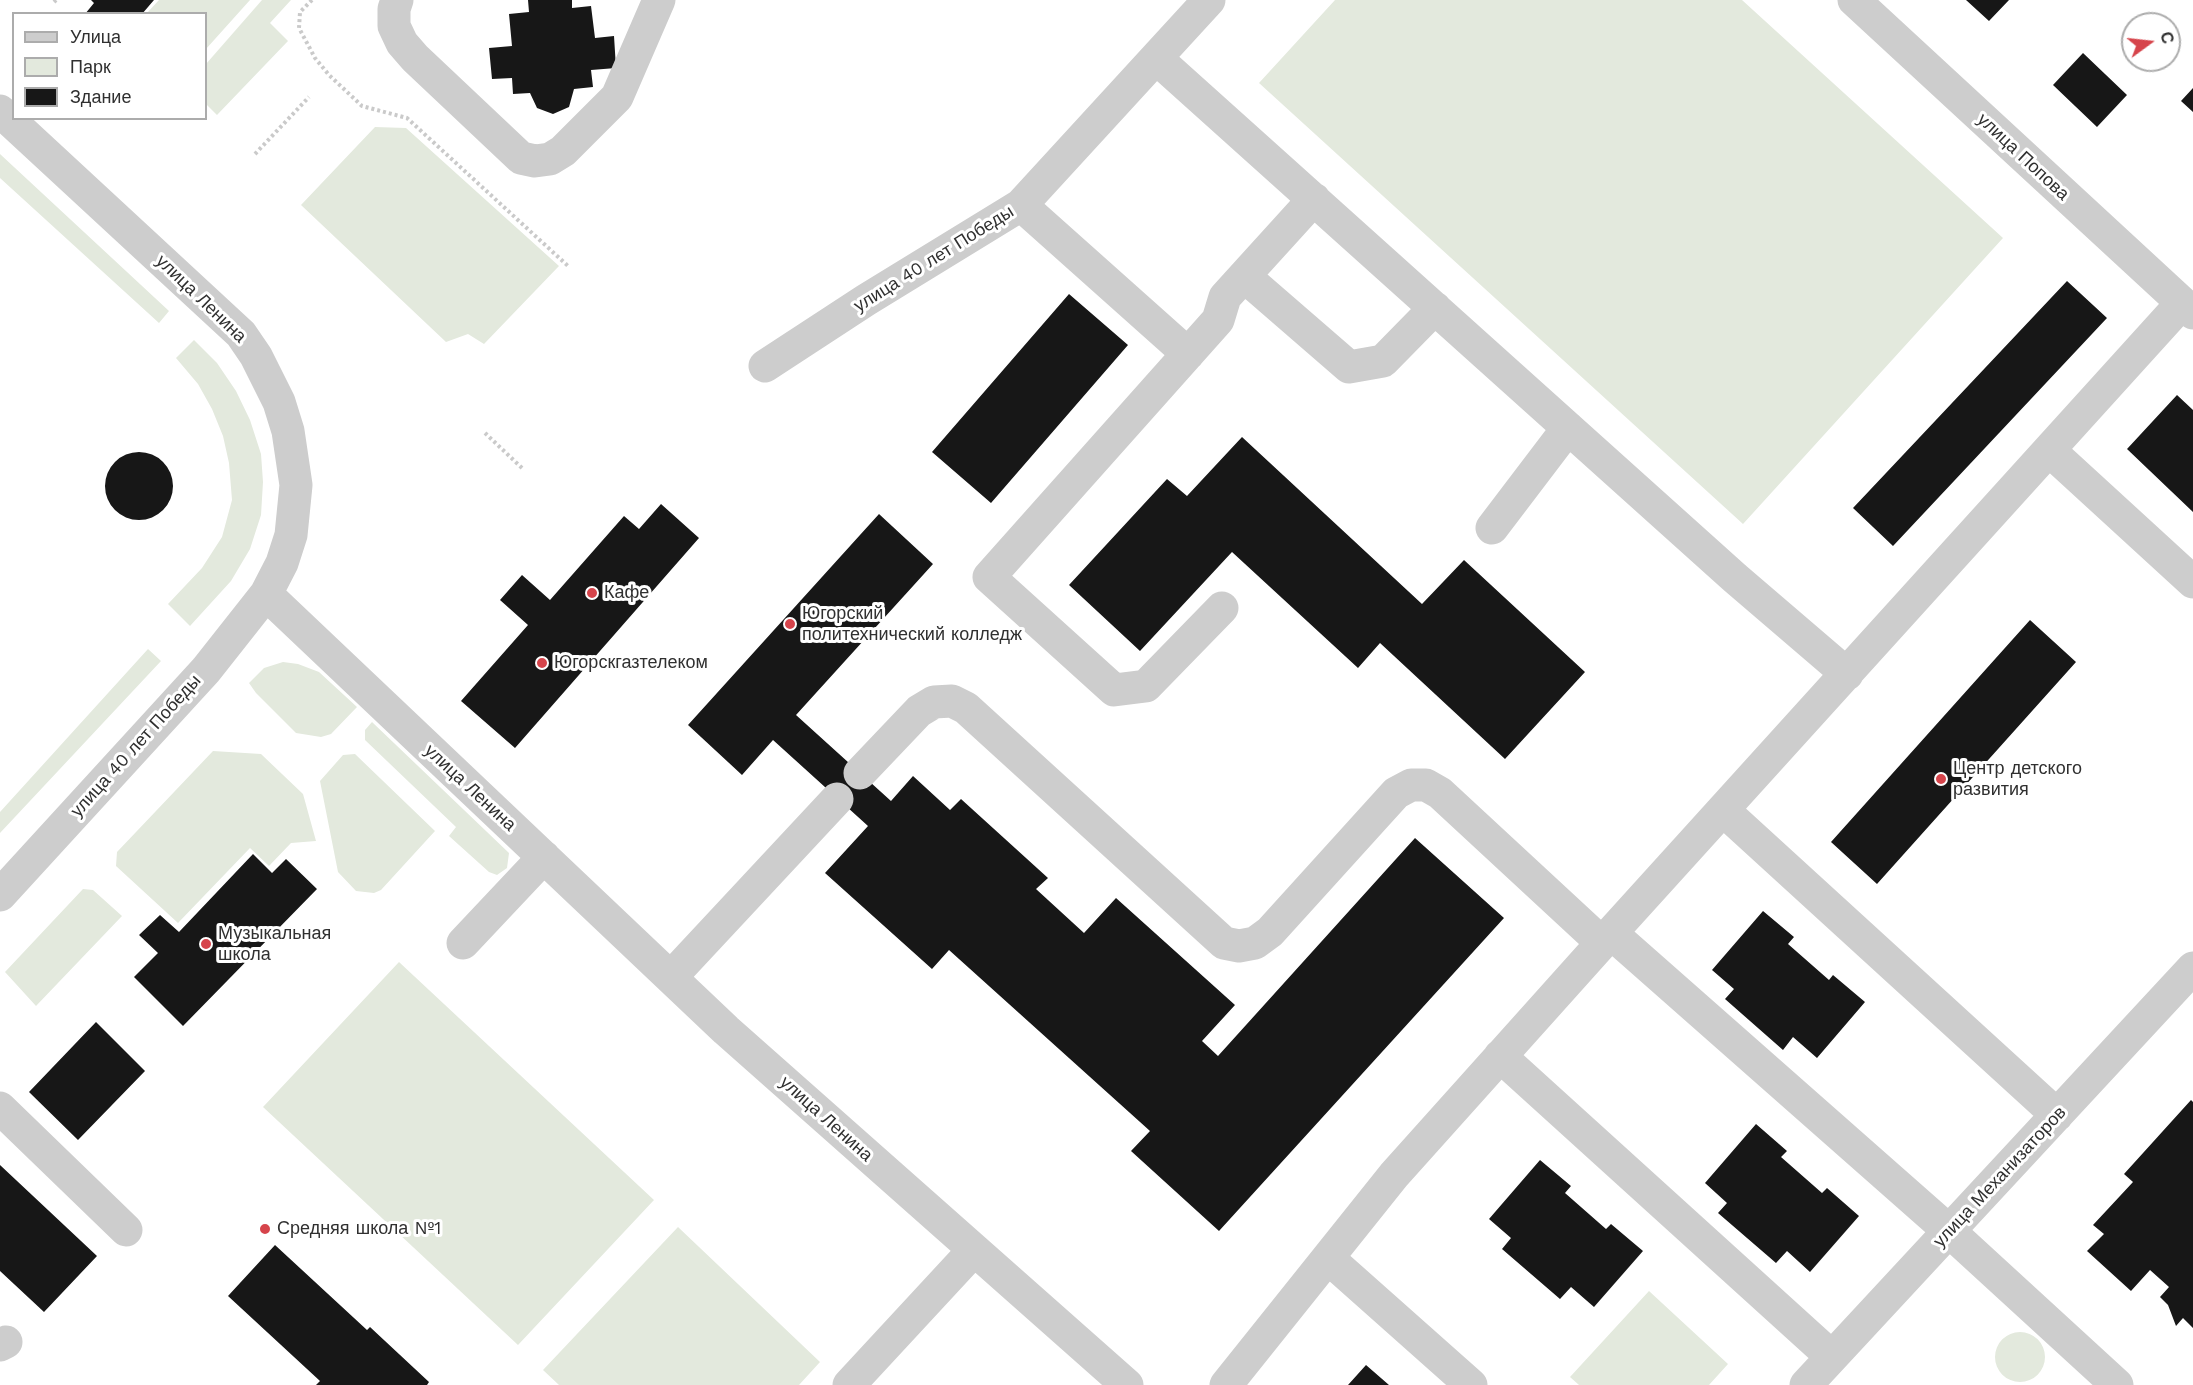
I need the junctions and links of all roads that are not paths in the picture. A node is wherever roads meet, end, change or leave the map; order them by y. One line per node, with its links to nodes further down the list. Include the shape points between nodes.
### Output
1 (398, 0): 2 (street, via 394,26 402,43 521,158 535,161 550,159 563,151 617,97)
2 (659, 0)
3 (1209, 0): 5 (street, улица 40 лет Победы)
4 (1854, 0): 11 (street, улица Попова)
5 (1156, 58): 7 (street); 8 (street, улица 40 лет Победы)
6 (0, 111): 18 (street, улица Ленина, via 241,334 256,356 279,402 288,431 296,485 291,535)
7 (1314, 200): 9 (street); 10 (street)
8 (1021, 205): 12 (street); 13 (street, улица 40 лет Победы)
9 (1244, 276): 10 (street, via 1349,367 1383,361); 12 (street, via 1225,297 1218,320)
10 (1435, 308): 14 (street)
11 (2187, 308): 15 (street)
12 (1188, 354): 19 (street, via 989,577 1114,690 1146,686)
13 (765, 366)
14 (1568, 428): 16 (street); 20 (street)
15 (2050, 450): 17 (street); 20 (street)
16 (1492, 528)
17 (2193, 582)
18 (266, 594): 24 (street, улица Ленина); 25 (street, улица 40 лет Победы, via 206,670)
19 (1222, 608)
20 (1847, 674): 23 (street)
21 (861, 773): 26 (street, via 919,711 934,702 952,701 966,708 1224,943 1239,946 1255,943 1270,932 1396,792 1411,785 1426,785)
22 (837, 799): 29 (street)
23 (1723, 810): 26 (street); 32 (street)
24 (544, 857): 27 (street); 29 (street, улица Ленина)
25 (0, 895)
26 (1606, 938): 30 (street); 34 (street)
27 (463, 943)
28 (2193, 968): 32 (street, улица Механизаторов)
29 (671, 977): 35 (street, улица Ленина)
30 (1500, 1056): 36 (street); 37 (street)
31 (0, 1108): 33 (street)
32 (2057, 1115): 34 (street, улица Механизаторов)
33 (126, 1230)
34 (1949, 1231): 37 (street, улица Механизаторов); 43 (street)
35 (974, 1250): 38 (street); 39 (street, улица Ленина)
36 (1328, 1258): 40 (street); 41 (street)
37 (1832, 1357): 42 (street, улица Механизаторов)
38 (849, 1385)
39 (1127, 1385)
40 (1226, 1385)
41 (1471, 1385)
42 (1806, 1385)
43 (2117, 1385)

